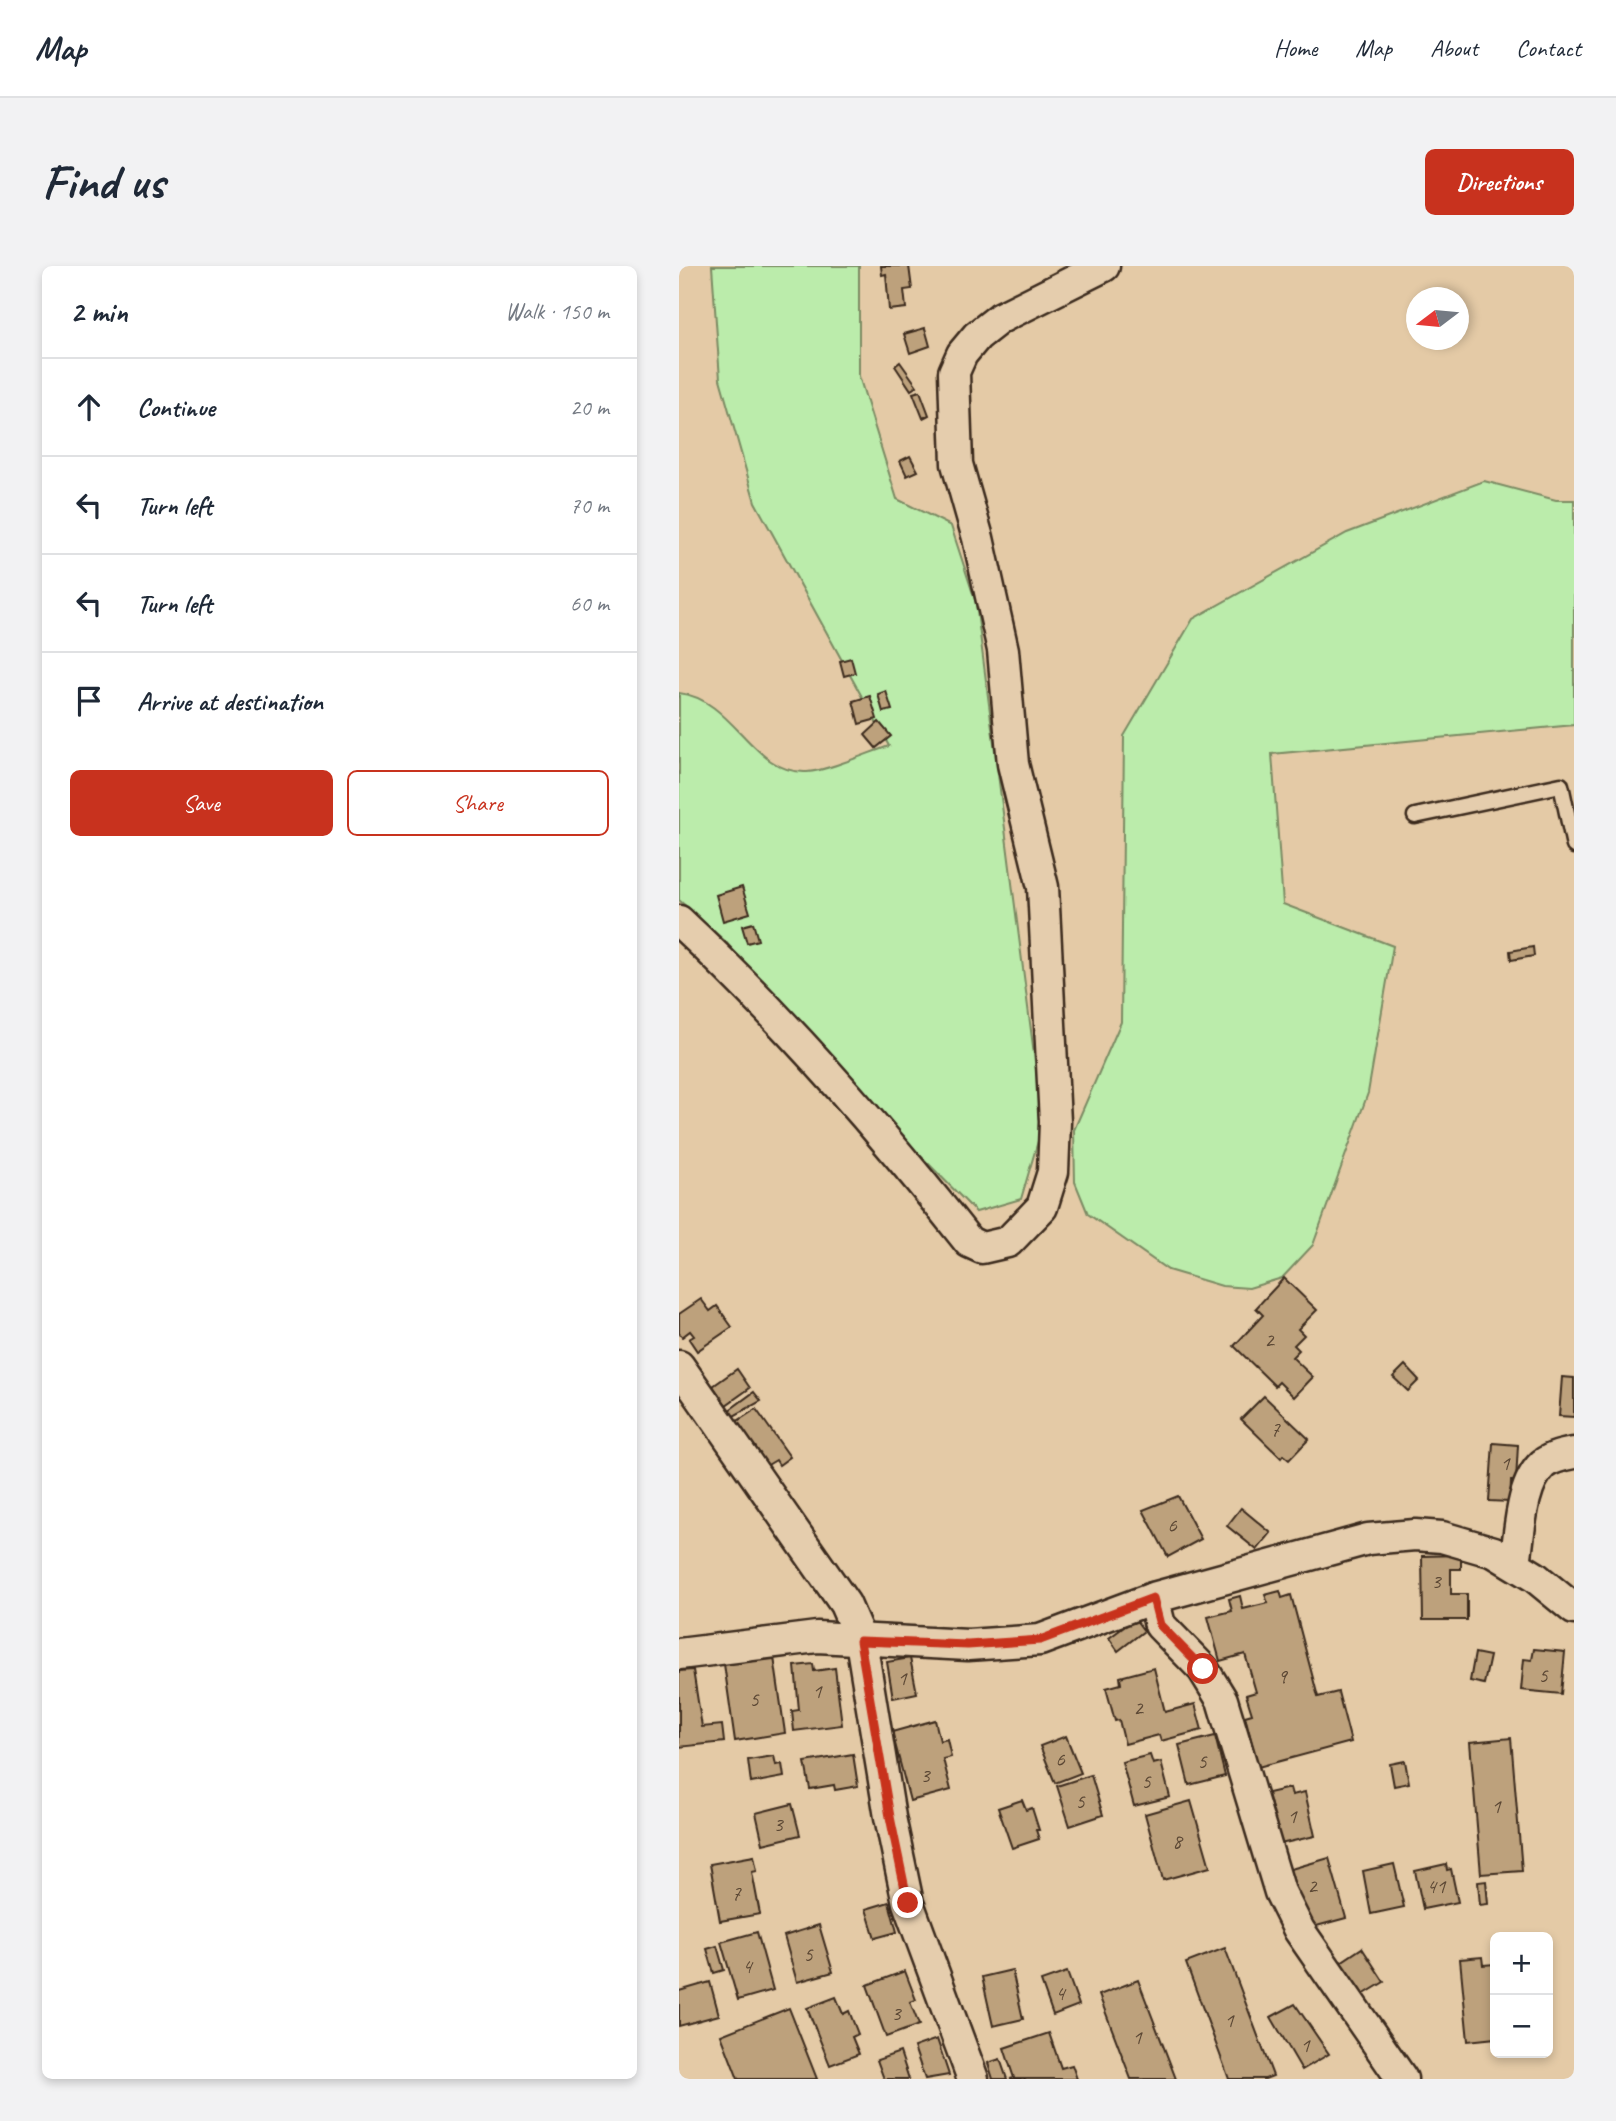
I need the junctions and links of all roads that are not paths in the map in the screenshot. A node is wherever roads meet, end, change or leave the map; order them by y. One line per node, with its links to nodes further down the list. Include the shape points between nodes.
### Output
1 (1104, 266): 5 (street, via 1000,318 977,336 954,372 957,464 1003,650 1013,764 1043,887 1055,1122 1053,1172 1035,1217 997,1247 982,1248 969,1242 896,1150 719,958)
2 (1567, 783): 3 (lane); 4 (lane)
3 (1415, 816)
4 (1574, 846)
5 (679, 921)
6 (679, 1366): 11 (street, via 845,1604)
7 (1574, 1453): 8 (street, via 1544,1463 1534,1475)
8 (1515, 1563): 9 (street, via 1442,1537 1389,1536); 10 (street)
9 (1153, 1598): 11 (street, via 1040,1640 968,1645); 14 (street, via 1160,1625 1203,1669 1222,1700 1280,1892 1299,1930)
10 (1574, 1609)
11 (860, 1641): 12 (street, via 817,1637); 13 (street, via 908,1903)
12 (679, 1654)
13 (973, 2079)
14 (1402, 2079)

